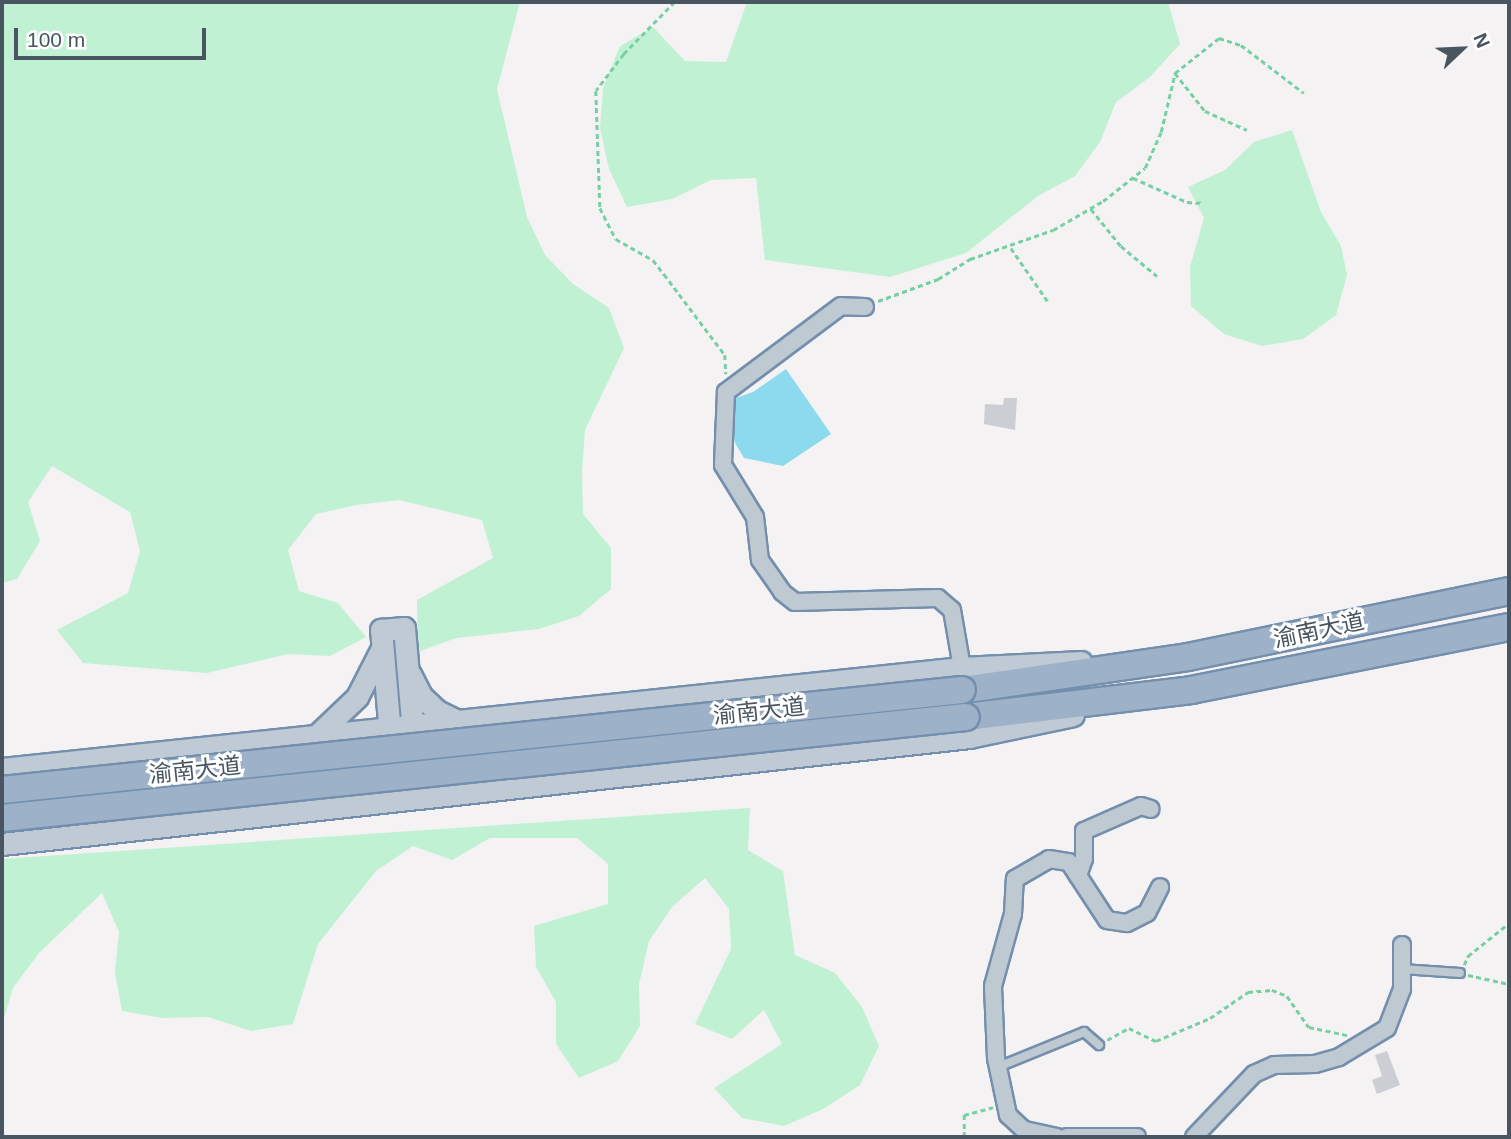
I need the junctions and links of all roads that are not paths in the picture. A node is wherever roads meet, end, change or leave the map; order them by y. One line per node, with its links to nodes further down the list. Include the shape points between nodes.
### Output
1 (865, 307): 6 (street, via 841,306 726,392 723,465 755,517 760,560 782,592 795,602 938,598 953,610)
2 (1509, 592): 6 (highway, 渝南大道, via 1188,657)
3 (1509, 626): 7 (highway, 渝南大道)
4 (382, 648): 5 (main road, via 381,630 404,628); 10 (main road); 11 (main road, via 357,697)
5 (407, 667): 8 (main road, via 421,696 437,711); 9 (main road)
6 (962, 679): 8 (main road); 13 (highway, 渝南大道, bridge)
7 (1191, 690): 14 (main road, via 969,737); 17 (highway, 渝南大道, bridge)
8 (460, 722): 9 (main road)
9 (412, 727): 10 (main road); 14 (main road)
10 (390, 730): 11 (main road); 15 (main road)
11 (315, 737): 12 (main road)
12 (2, 769)
13 (2, 790)
14 (419, 800): 15 (main road)
15 (396, 802): 18 (main road)
16 (1151, 809): 19 (street, via 1141,806 1084,831 1084,859)
17 (2, 818)
18 (2, 844)
19 (1078, 876): 20 (street, via 1107,920 1127,923 1147,913); 25 (street, via 1069,862 1049,859 1015,879 1013,914 993,986)
20 (1160, 887)
21 (1402, 945): 22 (street)
22 (1402, 969): 23 (lane); 29 (street, via 1402,989 1387,1028 1315,1064 1274,1065 1254,1074)
23 (1460, 973)
24 (1099, 1045): 25 (lane, via 1084,1032)
25 (998, 1067): 26 (street, via 1008,1115 1024,1130)
26 (1057, 1137)
27 (1067, 1137): 28 (street)
28 (1137, 1137)
29 (1194, 1137)

